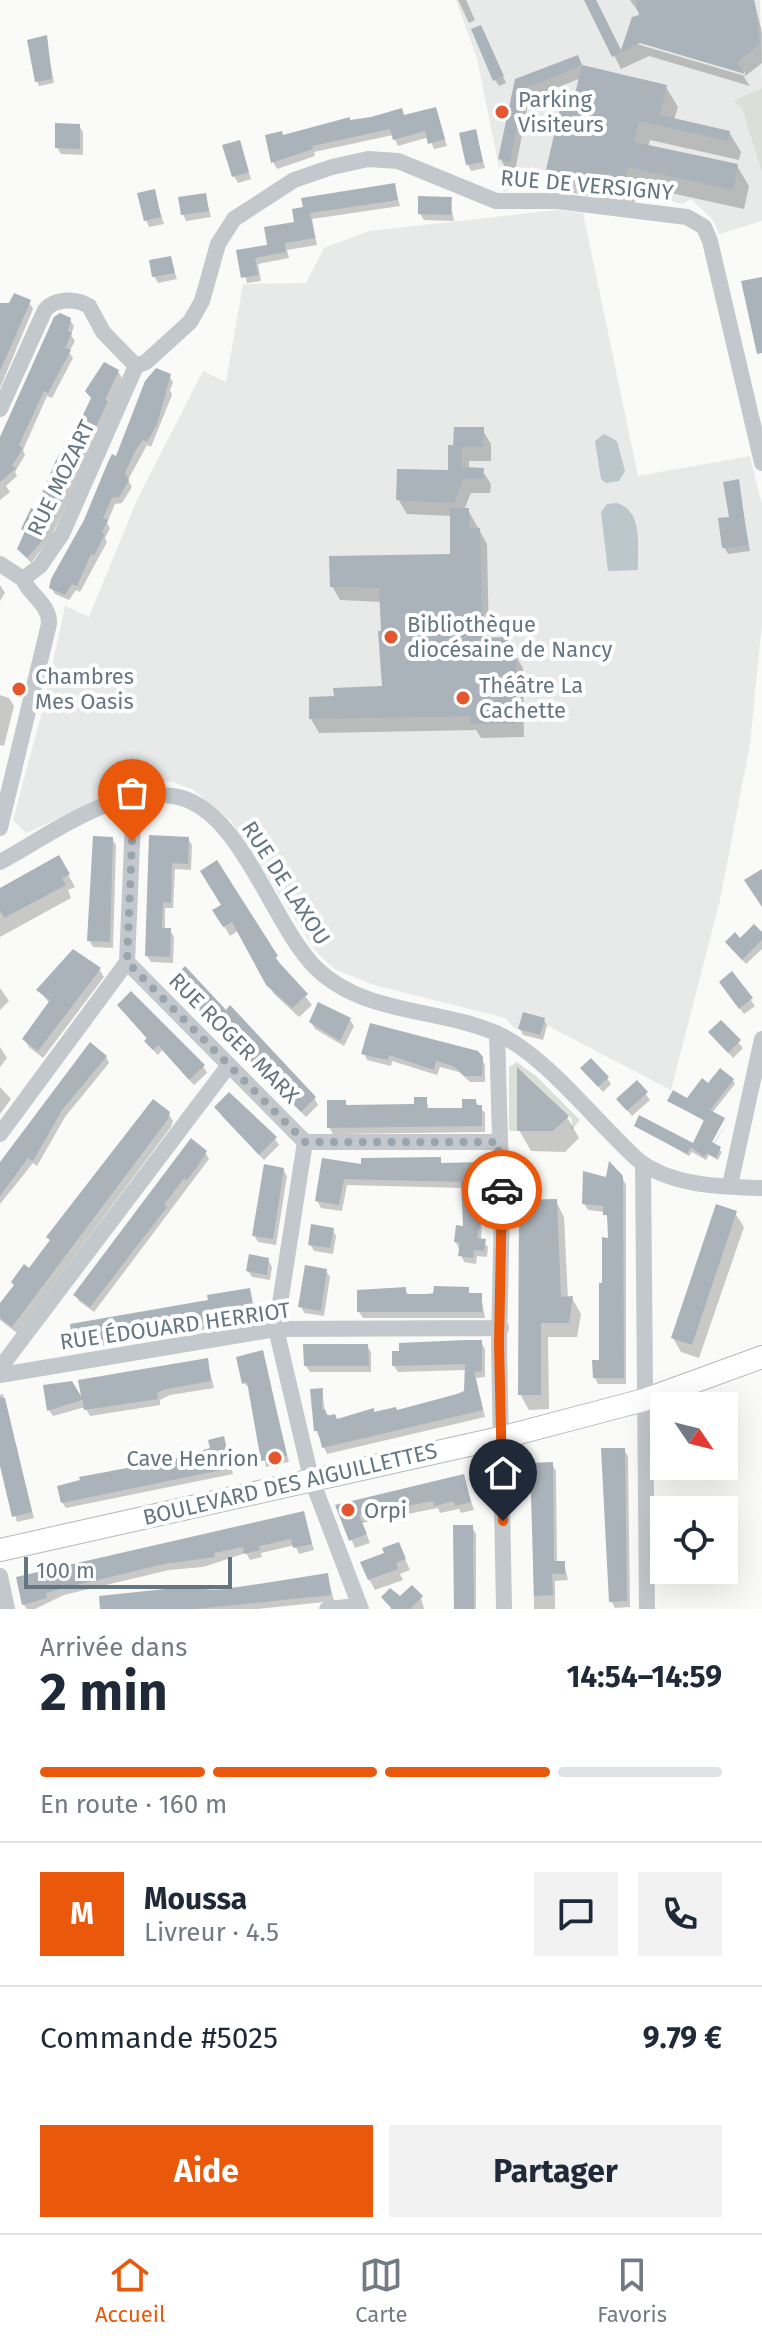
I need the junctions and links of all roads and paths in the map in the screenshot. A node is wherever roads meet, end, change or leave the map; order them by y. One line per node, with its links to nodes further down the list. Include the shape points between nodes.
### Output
1 (136, 366): 2 (street, via 103,332 89,306 54,302 45,310); 3 (street, RUE DE VERSIGNY, via 190,322 202,301 220,239 245,209 312,172 368,159 398,161 496,201 557,201 698,222 710,241); 5 (street, RUE MOZART, via 62,534 40,566)
2 (0, 409)
3 (762, 463)
4 (0, 564): 5 (street)
5 (23, 579): 7 (street, via 49,616)
6 (134, 797): 9 (street, RUE DE LAXOU, via 99,808); 10 (street); 11 (street, RUE DE LAXOU, via 185,799 214,819 231,837 305,954 329,979 362,997)
7 (0, 828)
8 (0, 841): 9 (street)
9 (3, 860)
10 (127, 962): 13 (street, RUE ROGER MARX); 14 (street)
11 (497, 1033): 16 (street); 17 (street, RUE DE LAXOU, via 532,1057)
12 (762, 1039): 18 (street)
13 (229, 1065): 15 (street, RUE ROGER MARX); 23 (street)
14 (0, 1134)
15 (305, 1142): 16 (street); 21 (street)
16 (498, 1142): 20 (street)
17 (643, 1164): 18 (street, via 675,1178); 25 (street)
18 (730, 1185): 19 (street)
19 (762, 1188)
20 (501, 1328): 21 (street, RUE ÉDOUARD HERRIOT); 26 (street)
21 (276, 1329): 24 (street, RUE ÉDOUARD HERRIOT); 27 (street)
22 (762, 1357): 25 (main road, BOULEVARD DES AIGUILLETTES)
23 (0, 1368)
24 (0, 1375)
25 (644, 1400): 26 (main road, BOULEVARD DES AIGUILLETTES); 34 (street)
26 (500, 1438): 27 (main road, BOULEVARD DES AIGUILLETTES); 33 (street)
27 (311, 1478): 28 (main road, BOULEVARD DES AIGUILLETTES); 30 (street)
28 (0, 1548)
29 (0, 1576): 31 (street)
30 (359, 1607): 32 (street)
31 (7, 1609)
32 (327, 1609)
33 (504, 1609)
34 (647, 1609)

